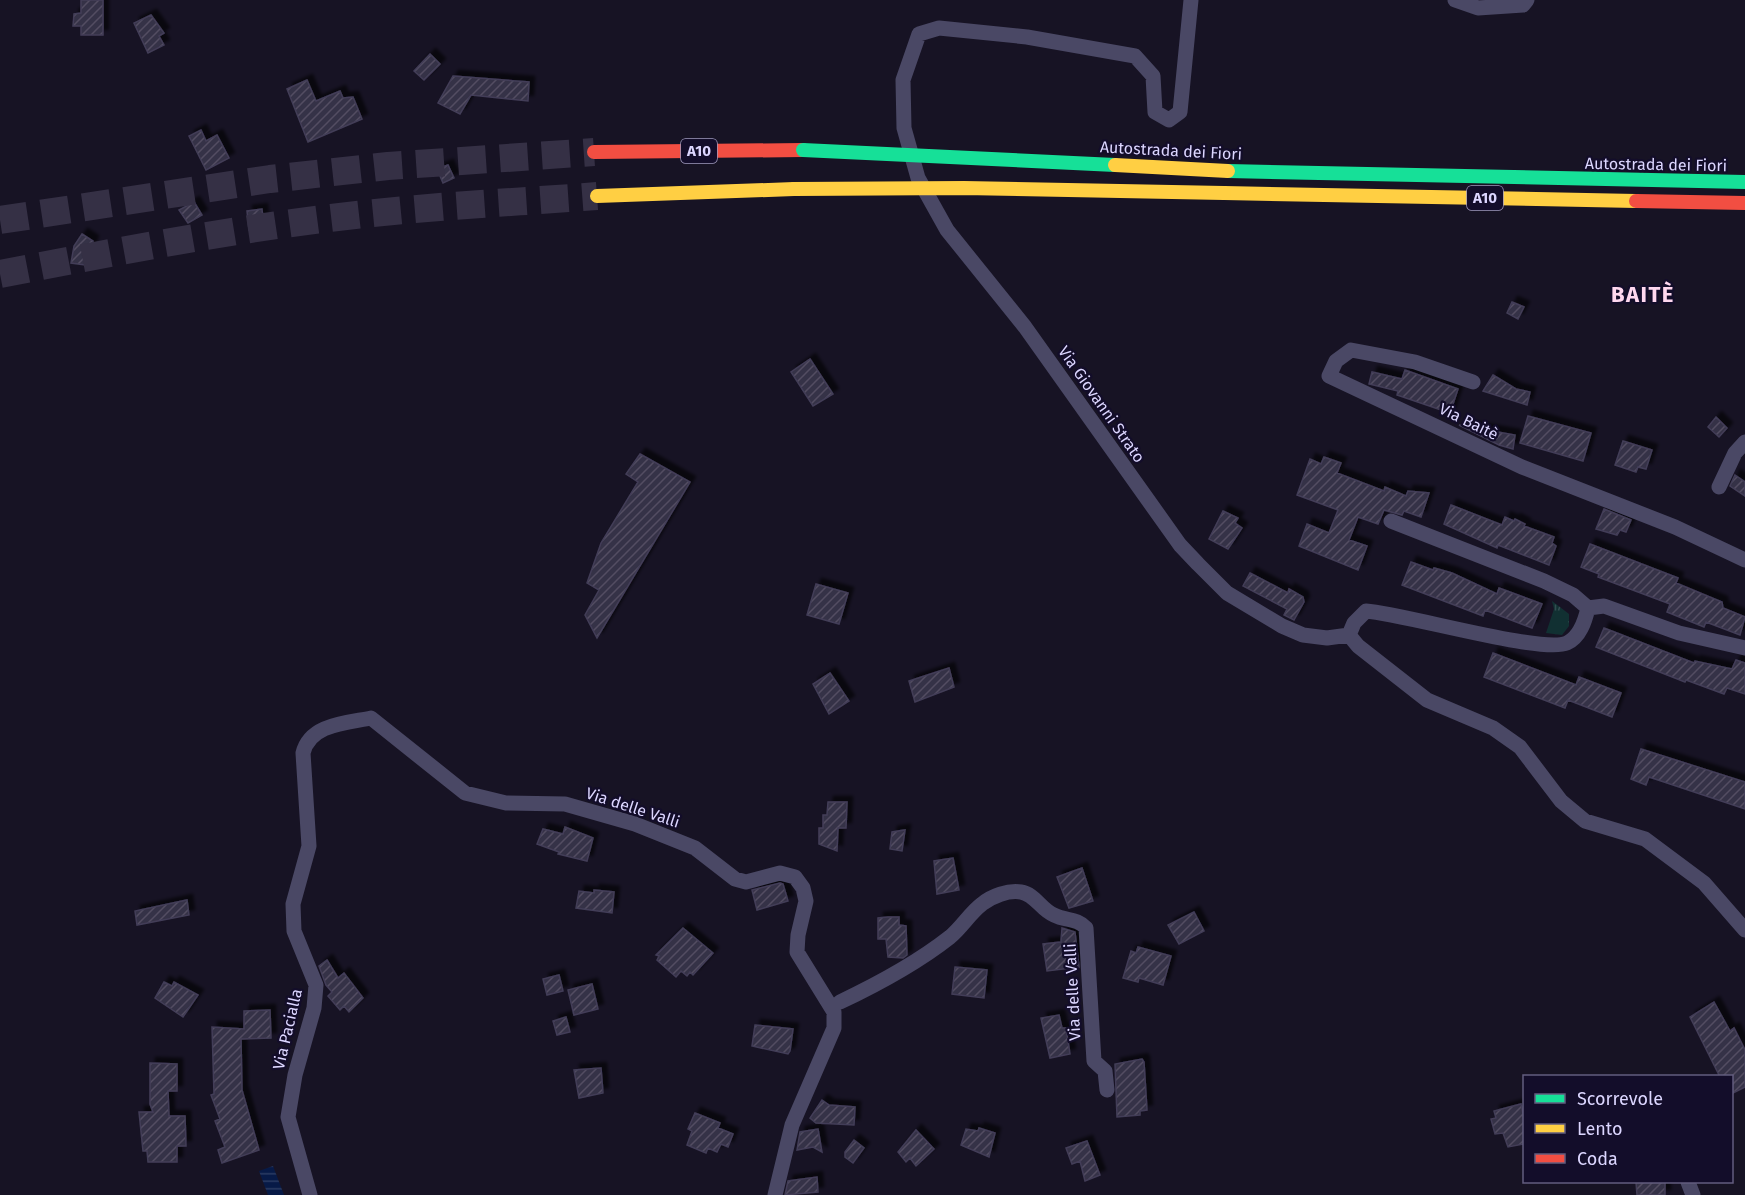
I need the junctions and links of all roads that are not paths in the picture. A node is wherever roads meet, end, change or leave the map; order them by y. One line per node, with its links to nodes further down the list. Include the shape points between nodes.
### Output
1 (1191, 0): 14 (street, Via Giovanni Strato, via 1180,112 1168,120 1155,112 1153,76 1135,57 939,28 919,34 903,80 904,128 918,178 947,230 1025,327 1180,545 1227,593 1282,626 1327,638)
2 (1455, 0): 3 (street, via 1478,8 1523,5)
3 (1527, 0)
4 (594, 152): 5 (highway, Autostrada dei Fiori / A10, bridge, via 803,150 1227,171)
5 (1745, 182)
6 (597, 196): 7 (highway, A10, bridge, via 964,188)
7 (1745, 203)
8 (1473, 382): 12 (street, Via Baitè, via 1415,362 1351,350 1336,361 1329,376 1522,467 1684,531)
9 (1745, 442): 10 (street, via 1735,453)
10 (1719, 487)
11 (1390, 521): 13 (street, via 1544,581 1573,595)
12 (1745, 560)
13 (1588, 608): 14 (street, via 1575,637 1558,645 1366,611); 15 (street, via 1604,606 1679,633)
14 (1349, 635): 17 (street, via 1427,700 1493,728 1520,747 1561,801 1585,821 1646,840 1704,882)
15 (1745, 648)
16 (314, 734): 20 (street, Via Pacialla, via 303,753 309,846 293,904 294,931 316,985 288,1117); 21 (street, Via delle Valli, via 338,724 371,718 465,793 506,803 565,804 635,824 695,849 735,879 746,882 780,873 795,877 806,901 797,952 834,1012 834,1028 792,1125)
17 (1745, 930)
18 (840, 1002): 19 (street, Via delle Valli, via 928,952 951,936 982,904 1010,892 1021,892 1052,915 1077,920 1086,928 1094,1061 1105,1071)
19 (1107, 1090)
20 (310, 1195)
21 (775, 1195)

